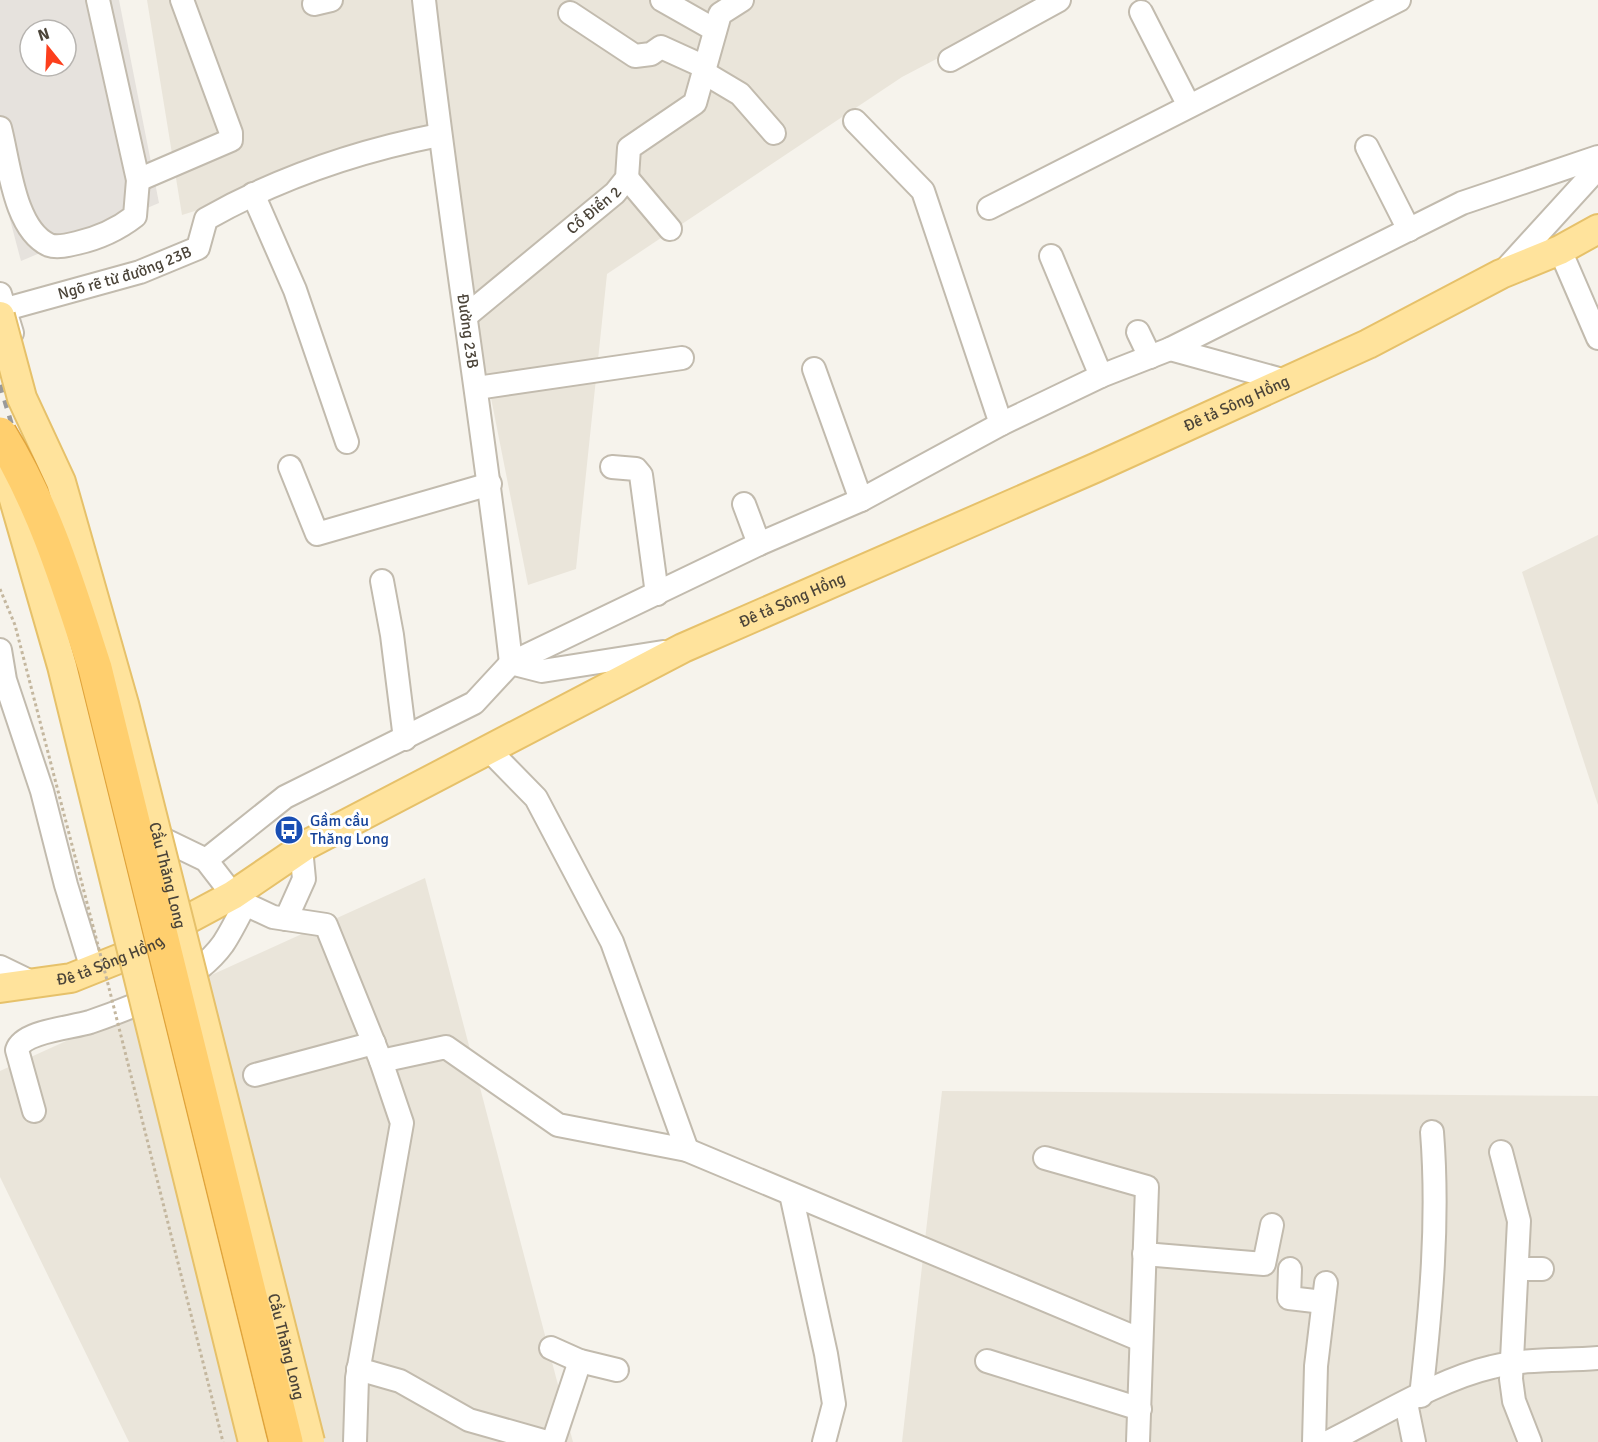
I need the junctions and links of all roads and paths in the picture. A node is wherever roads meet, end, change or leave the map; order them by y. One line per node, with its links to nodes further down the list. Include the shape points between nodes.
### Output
1 (98, 0): 22 (street)
2 (182, 0): 22 (street, via 231,140)
3 (424, 0): 17 (street, Đường 23B)
4 (662, 0): 10 (street)
5 (742, 0): 10 (street, Cổ Điển 2, via 720,14)
6 (1059, 0): 11 (street)
7 (1394, 1): 13 (street)
8 (1142, 12): 13 (street)
9 (570, 13): 12 (street, via 635,56 651,54 661,46)
10 (715, 30): 12 (street, Cổ Điển 2)
11 (950, 60)
12 (704, 69): 16 (street, via 740,94); 21 (street, Cổ Điển 2, via 695,103 629,148)
13 (1189, 106): 24 (street)
14 (855, 121): 41 (street, via 923,191)
15 (0, 128): 22 (street, via 22,215 31,231 50,245 83,242 118,230 135,216)
16 (774, 133)
17 (439, 135): 23 (street, Ngõ rẽ từ đường 23B, via 384,146); 32 (street, Đường 23B)
18 (1367, 147): 26 (street)
19 (1598, 157): 26 (street, via 1462,203)
20 (1598, 168): 30 (street)
21 (627, 178): 25 (street); 32 (street, Cổ Điển 2, via 615,193)
22 (138, 180)
23 (253, 194): 31 (street, Ngõ rẽ từ đường 23B, via 206,219 198,248 140,272); 43 (street, via 295,290)
24 (989, 208)
25 (670, 229)
26 (1409, 230): 35 (street)
27 (1598, 230): 28 (main road, Đê tả Sông Hồng)
28 (1560, 250): 30 (main road, Đê tả Sông Hồng); 34 (street)
29 (1051, 256): 38 (street)
30 (1501, 274): 39 (main road, Đê tả Sông Hồng, via 1368,344)
31 (2, 307): 60 (street, via 102,664 140,818 146,831); 93 (main road, Cầu Thăng Long, bridge, via 22,398 61,482 124,704)
32 (466, 316): 40 (street, Đường 23B)
33 (1138, 332): 35 (street)
34 (1598, 338)
35 (1160, 353): 38 (street); 39 (street)
36 (682, 358): 40 (street)
37 (814, 369): 48 (street)
38 (1101, 376): 41 (street)
39 (1286, 381): 54 (main road, Đê tả Sông Hồng)
40 (477, 388): 47 (street, Đường 23B)
41 (1001, 424): 48 (street)
42 (0, 434): 92 (highway, Cầu Thăng Long, bridge, via 59,557 95,669)
43 (347, 441)
44 (0, 449): 91 (main road, bridge, via 62,666)
45 (290, 467): 47 (street, via 317,534)
46 (612, 467): 53 (street, via 636,469 641,475)
47 (490, 484): 56 (street, Đường 23B)
48 (861, 500): 50 (street)
49 (744, 504): 50 (street)
50 (759, 544): 53 (street)
51 (382, 581): 57 (street)
52 (0, 589): 90 (path, bridge, via 15,625)
53 (657, 594): 56 (street)
54 (683, 648): 56 (street, via 542,671); 58 (main road, Đê tả Sông Hồng)
55 (0, 650): 64 (street, via 4,680 42,791)
56 (511, 663): 57 (street, via 474,703)
57 (405, 739): 60 (street, via 285,797)
58 (489, 750): 59 (main road, Đê tả Sông Hồng); 71 (street, via 536,798 612,942)
59 (301, 848): 61 (main road, Đê tả Sông Hồng); 62 (street, via 304,879)
60 (206, 860): 61 (street)
61 (239, 900): 62 (street, via 273,917); 64 (main road, Đê tả Sông Hồng, via 177,925 156,944); 69 (street, via 222,946 173,987 92,1022 28,1037 19,1043 17,1050)
62 (286, 919): 67 (street, via 326,925)
63 (0, 967): 65 (street)
64 (92, 969): 65 (main road, Đê tả Sông Hồng, via 71,978)
65 (33, 983): 66 (main road, Đê tả Sông Hồng)
66 (0, 987)
67 (377, 1052): 68 (street); 71 (street, via 446,1047 558,1125); 86 (street, via 402,1123)
68 (255, 1075)
69 (34, 1111)
70 (1432, 1132): 88 (street, via 1436,1187 1431,1292)
71 (687, 1150): 74 (street)
72 (1501, 1152): 78 (street, via 1518,1207)
73 (1045, 1158): 76 (street, via 1147,1187)
74 (791, 1194): 80 (street); 97 (street, via 834,1404)
75 (1272, 1226): 76 (street, via 1264,1264)
76 (1144, 1254): 80 (street)
77 (1290, 1269): 99 (street, via 1289,1298 1324,1292 1316,1366)
78 (1518, 1269): 79 (street); 85 (street)
79 (1542, 1269)
80 (1141, 1340): 89 (street)
81 (551, 1348): 83 (street)
82 (1598, 1358): 85 (street)
83 (580, 1361): 87 (street); 96 (street)
84 (987, 1361): 89 (street)
85 (1511, 1363): 88 (street, via 1452,1381); 102 (street, via 1514,1401)
86 (358, 1370): 94 (street); 95 (street, via 400,1381 469,1420)
87 (617, 1370)
88 (1413, 1400): 100 (street); 101 (street)
89 (1140, 1409): 98 (street)
90 (223, 1442)
91 (253, 1442)
92 (286, 1442)
93 (310, 1442)
94 (355, 1442)
95 (547, 1442)
96 (553, 1442)
97 (824, 1442)
98 (1138, 1442)
99 (1314, 1442)
100 (1328, 1442)
101 (1414, 1442)
102 (1530, 1442)

